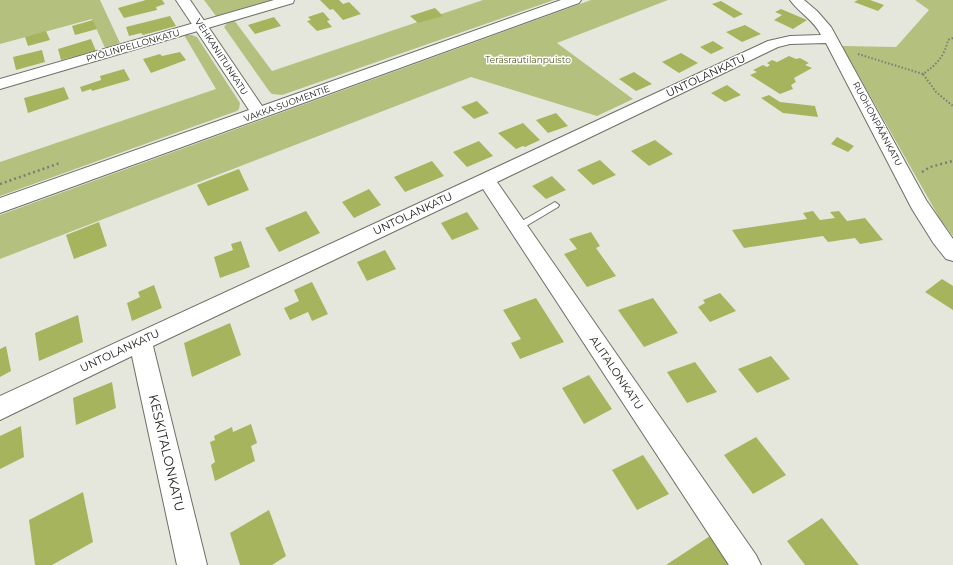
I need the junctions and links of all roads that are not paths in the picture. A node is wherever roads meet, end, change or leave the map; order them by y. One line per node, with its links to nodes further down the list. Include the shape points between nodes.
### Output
1 (183, 0): 5 (street, VEHKANIITUNKATU)
2 (288, 0): 5 (street, PYÖLINPELLONKATU)
3 (574, 0): 8 (street, VAKKA-SUOMENTIE)
4 (796, 0): 6 (street, RUOHONPÄÄNKATU, via 819,20)
5 (200, 26): 7 (street, PYÖLINPELLONKATU); 8 (street, VEHKANIITUNKATU)
6 (831, 39): 9 (street, UNTOLANKATU, via 790,40 773,44); 13 (street, RUOHONPÄÄNKATU, via 920,204 941,239)
7 (0, 84)
8 (260, 114): 11 (street, VAKKA-SUOMENTIE)
9 (486, 180): 12 (street, ALITALONKATU); 14 (street, UNTOLANKATU)
10 (556, 205): 12 (lane)
11 (0, 206)
12 (518, 227): 17 (street, ALITALONKATU)
13 (953, 253)
14 (140, 341): 15 (street, UNTOLANKATU); 16 (street, KESKITALONKATU)
15 (0, 408)
16 (192, 565)
17 (746, 565)

